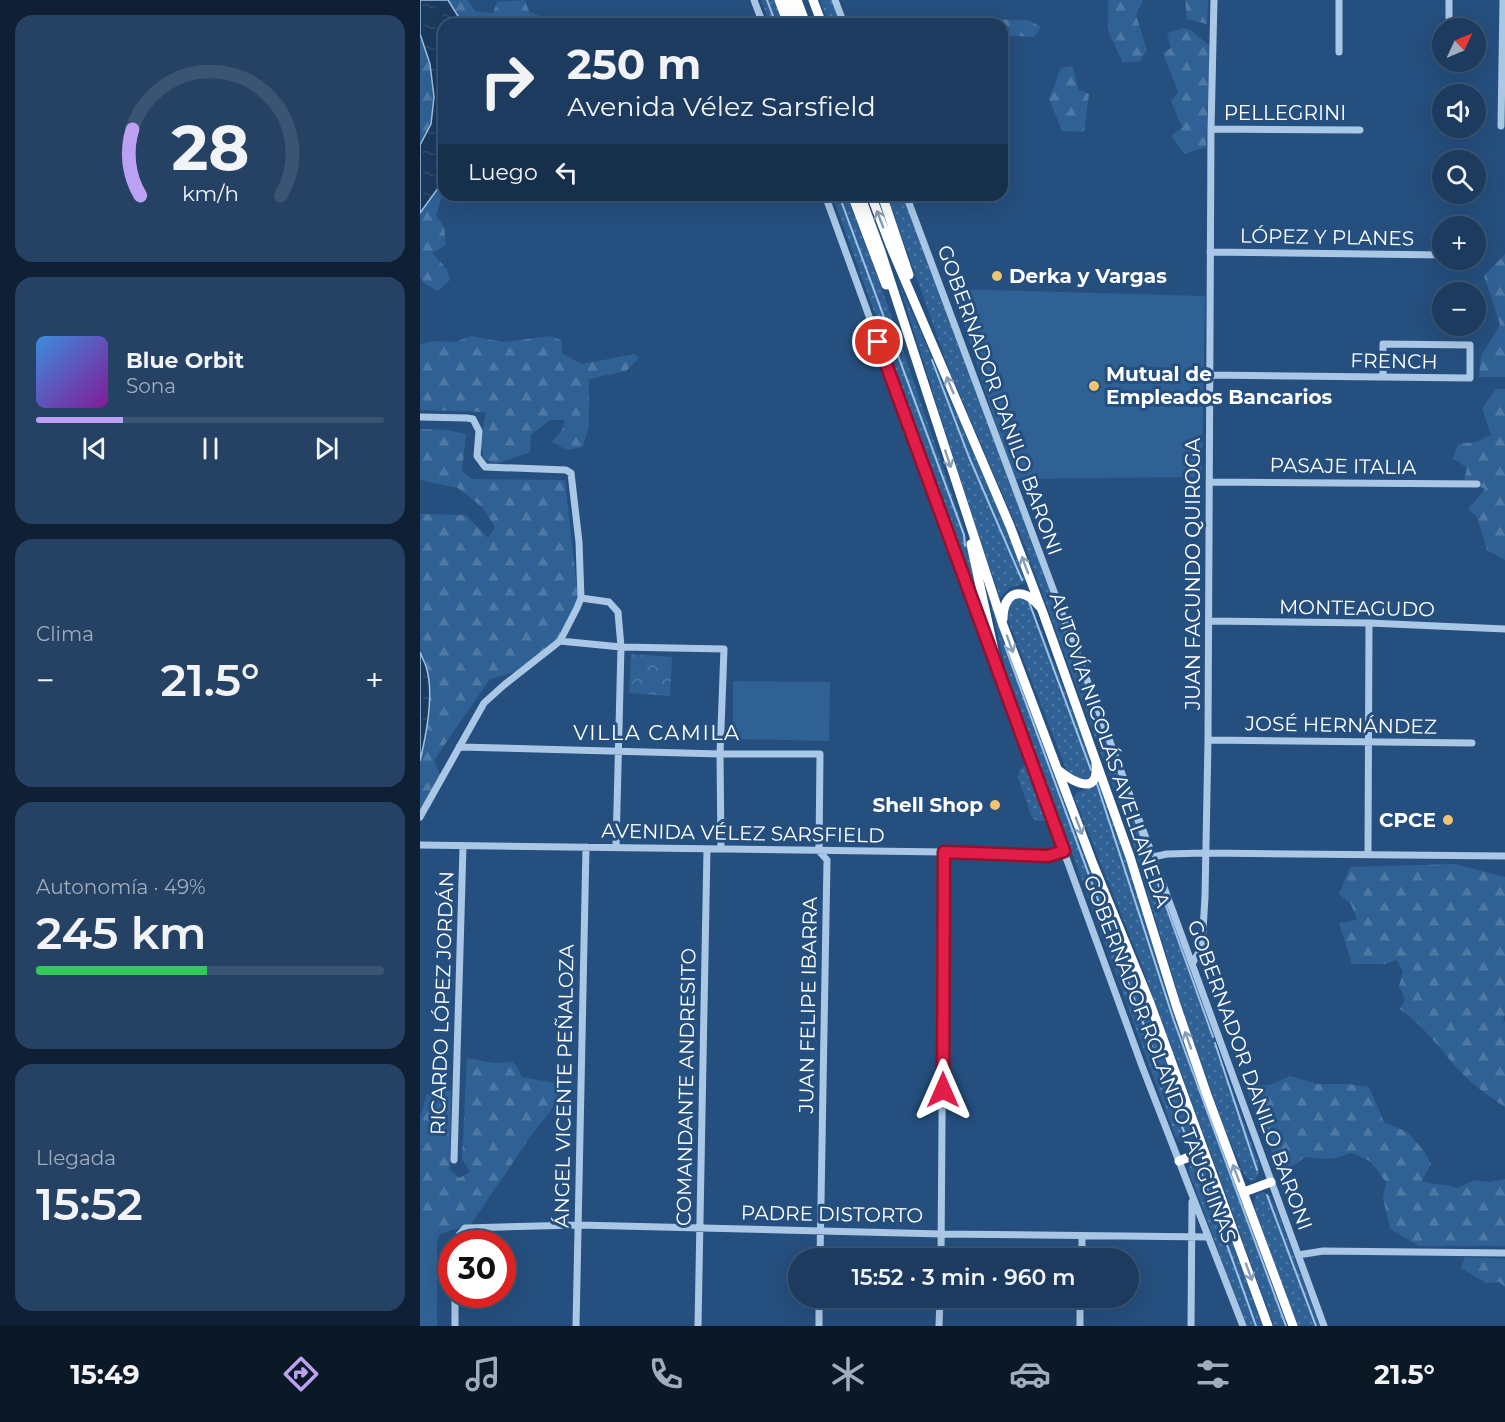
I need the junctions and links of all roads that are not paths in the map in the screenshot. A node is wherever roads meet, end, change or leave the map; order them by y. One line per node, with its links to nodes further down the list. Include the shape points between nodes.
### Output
1 (754, 0): 11 (street)
2 (779, 0): 12 (highway)
3 (788, 0): 13 (highway)
4 (797, 0): 14 (highway)
5 (813, 0): 15 (highway)
6 (835, 0): 16 (street)
7 (1214, 0): 20 (street, JUAN FACUNDO QUIROGA)
8 (1339, 0): 18 (street)
9 (1449, 0): 17 (street)
10 (1503, 0): 19 (street)
11 (761, 18)
12 (786, 18)
13 (795, 18)
14 (804, 18)
15 (820, 18)
16 (842, 18)
17 (1449, 18)
18 (1339, 52)
19 (1501, 126)
20 (1211, 129): 21 (street, PELLEGRINI); 28 (street, JUAN FACUNDO QUIROGA)
21 (1360, 130)
22 (827, 201): 46 (street, GOBERNADOR ROLANDO TAUGUINAS)
23 (854, 201): 31 (highway)
24 (862, 201): 31 (highway)
25 (873, 201): 30 (highway, AUTOVÍA NICOLÁS AVELLANEDA, one-way to 25)
26 (884, 201): 30 (highway)
27 (908, 201): 68 (street, GOBERNADOR DANILO BARONI)
28 (1210, 252): 29 (street, LÓPEZ Y PLANES); 32 (street, JUAN FACUNDO QUIROGA)
29 (1432, 255)
30 (927, 331): 39 (highway, AUTOVÍA NICOLÁS AVELLANEDA, one-way to 30, via 1011,526)
31 (917, 363): 37 (highway, one-way to 37)
32 (1210, 375): 33 (street, FRENCH); 35 (street, JUAN FACUNDO QUIROGA)
33 (1383, 377): 33 (street, FRENCH, via 1383,344 1470,345 1470,378)
34 (420, 417): 38 (street, via 473,419 479,431 477,456 485,467 571,473)
35 (1209, 482): 36 (street, PASAJE ITALIA); 40 (street, JUAN FACUNDO QUIROGA)
36 (1477, 484)
37 (960, 498): 42 (highway); 46 (highway)
38 (581, 598): 44 (street); 45 (street, via 614,606)
39 (1043, 613): 42 (highway, via 1030,596 1017,594 1005,604); 53 (highway, AUTOVÍA NICOLÁS AVELLANEDA)
40 (1209, 621): 41 (street, MONTEAGUDO); 47 (street, JUAN FACUNDO QUIROGA)
41 (1369, 623): 43 (street, MONTEAGUDO); 48 (street)
42 (1003, 625): 54 (highway, one-way to 54)
43 (1505, 629)
44 (560, 641): 45 (street); 50 (street, via 484,703)
45 (621, 647): 51 (street); 52 (street, via 724,649)
46 (999, 674): 63 (street, GOBERNADOR ROLANDO TAUGUINAS)
47 (1208, 740): 48 (street, JOSÉ HERNÁNDEZ); 65 (street, JUAN FACUNDO QUIROGA)
48 (1368, 742): 49 (street, JOSÉ HERNÁNDEZ); 66 (street)
49 (1472, 743)
50 (459, 747): 51 (street); 55 (street)
51 (620, 750): 52 (street); 59 (street)
52 (720, 754): 61 (street); 62 (street, JUAN FELIPE IBARRA, via 820,754)
53 (1096, 756): 54 (highway, via 1097,772 1089,783 1076,783); 74 (highway, AUTOVÍA NICOLÁS AVELLANEDA, one-way to 53, via 1176,1005)
54 (1056, 768): 70 (highway, one-way to 70)
55 (420, 817)
56 (420, 845): 57 (street, AVENIDA VÉLEZ SARSFIELD)
57 (463, 846): 58 (street, AVENIDA VÉLEZ SARSFIELD); 71 (street, RICARDO LÓPEZ JORDÁN)
58 (586, 847): 59 (street, AVENIDA VÉLEZ SARSFIELD); 76 (street, ÁNGEL VICENTE PEÑALOZA)
59 (616, 847): 60 (street, AVENIDA VÉLEZ SARSFIELD)
60 (707, 849): 61 (street, AVENIDA VÉLEZ SARSFIELD); 77 (street, COMANDANTE ANDRESITO)
61 (721, 849): 62 (street, AVENIDA VÉLEZ SARSFIELD)
62 (819, 851): 64 (street, AVENIDA VÉLEZ SARSFIELD); 79 (street, JUAN FELIPE IBARRA, via 826,860)
63 (1064, 851): 64 (street, AVENIDA VÉLEZ SARSFIELD, via 1048,856); 72 (street, GOBERNADOR ROLANDO TAUGUINAS)
64 (944, 852): 80 (street)
65 (1205, 853): 66 (street); 68 (street); 69 (street, JUAN FACUNDO QUIROGA, via 1202,948)
66 (1368, 853): 67 (street)
67 (1505, 856)
68 (1153, 857): 69 (street, GOBERNADOR DANILO BARONI)
69 (1192, 964): 73 (street, GOBERNADOR DANILO BARONI)
70 (1204, 1151): 72 (highway); 101 (highway, one-way to 101)
71 (454, 1160)
72 (1179, 1161): 75 (street, GOBERNADOR ROLANDO TAUGUINAS)
73 (1271, 1182): 74 (highway); 88 (street, GOBERNADOR DANILO BARONI)
74 (1244, 1192): 102 (highway, AUTOVÍA NICOLÁS AVELLANEDA)
75 (1192, 1196): 82 (street); 83 (street, GOBERNADOR ROLANDO TAUGUINAS)
76 (578, 1226): 77 (street, PADRE DISTORTO); 78 (street, PADRE DISTORTO); 94 (street, ÁNGEL VICENTE PEÑALOZA)
77 (700, 1227): 79 (street, PADRE DISTORTO); 95 (street, COMANDANTE ANDRESITO)
78 (463, 1230)
79 (820, 1230): 80 (street, PADRE DISTORTO); 84 (street, JUAN FELIPE IBARRA)
80 (942, 1234): 81 (street, PADRE DISTORTO); 85 (street)
81 (1082, 1236): 82 (street, PADRE DISTORTO); 86 (street)
82 (1192, 1236): 83 (street, PADRE DISTORTO); 99 (street)
83 (1208, 1237): 100 (street, GOBERNADOR ROLANDO TAUGUINAS)
84 (820, 1248)
85 (941, 1248)
86 (1082, 1248)
87 (1505, 1253): 88 (street, via 1323,1251)
88 (1298, 1255): 103 (street, GOBERNADOR DANILO BARONI)
89 (455, 1308): 93 (street)
90 (819, 1308): 96 (street)
91 (940, 1308): 97 (street)
92 (1080, 1308): 98 (street)
93 (455, 1326)
94 (576, 1326)
95 (698, 1326)
96 (819, 1326)
97 (939, 1326)
98 (1080, 1326)
99 (1191, 1326)
100 (1242, 1326)
101 (1268, 1326)
102 (1293, 1326)
103 (1324, 1326)

